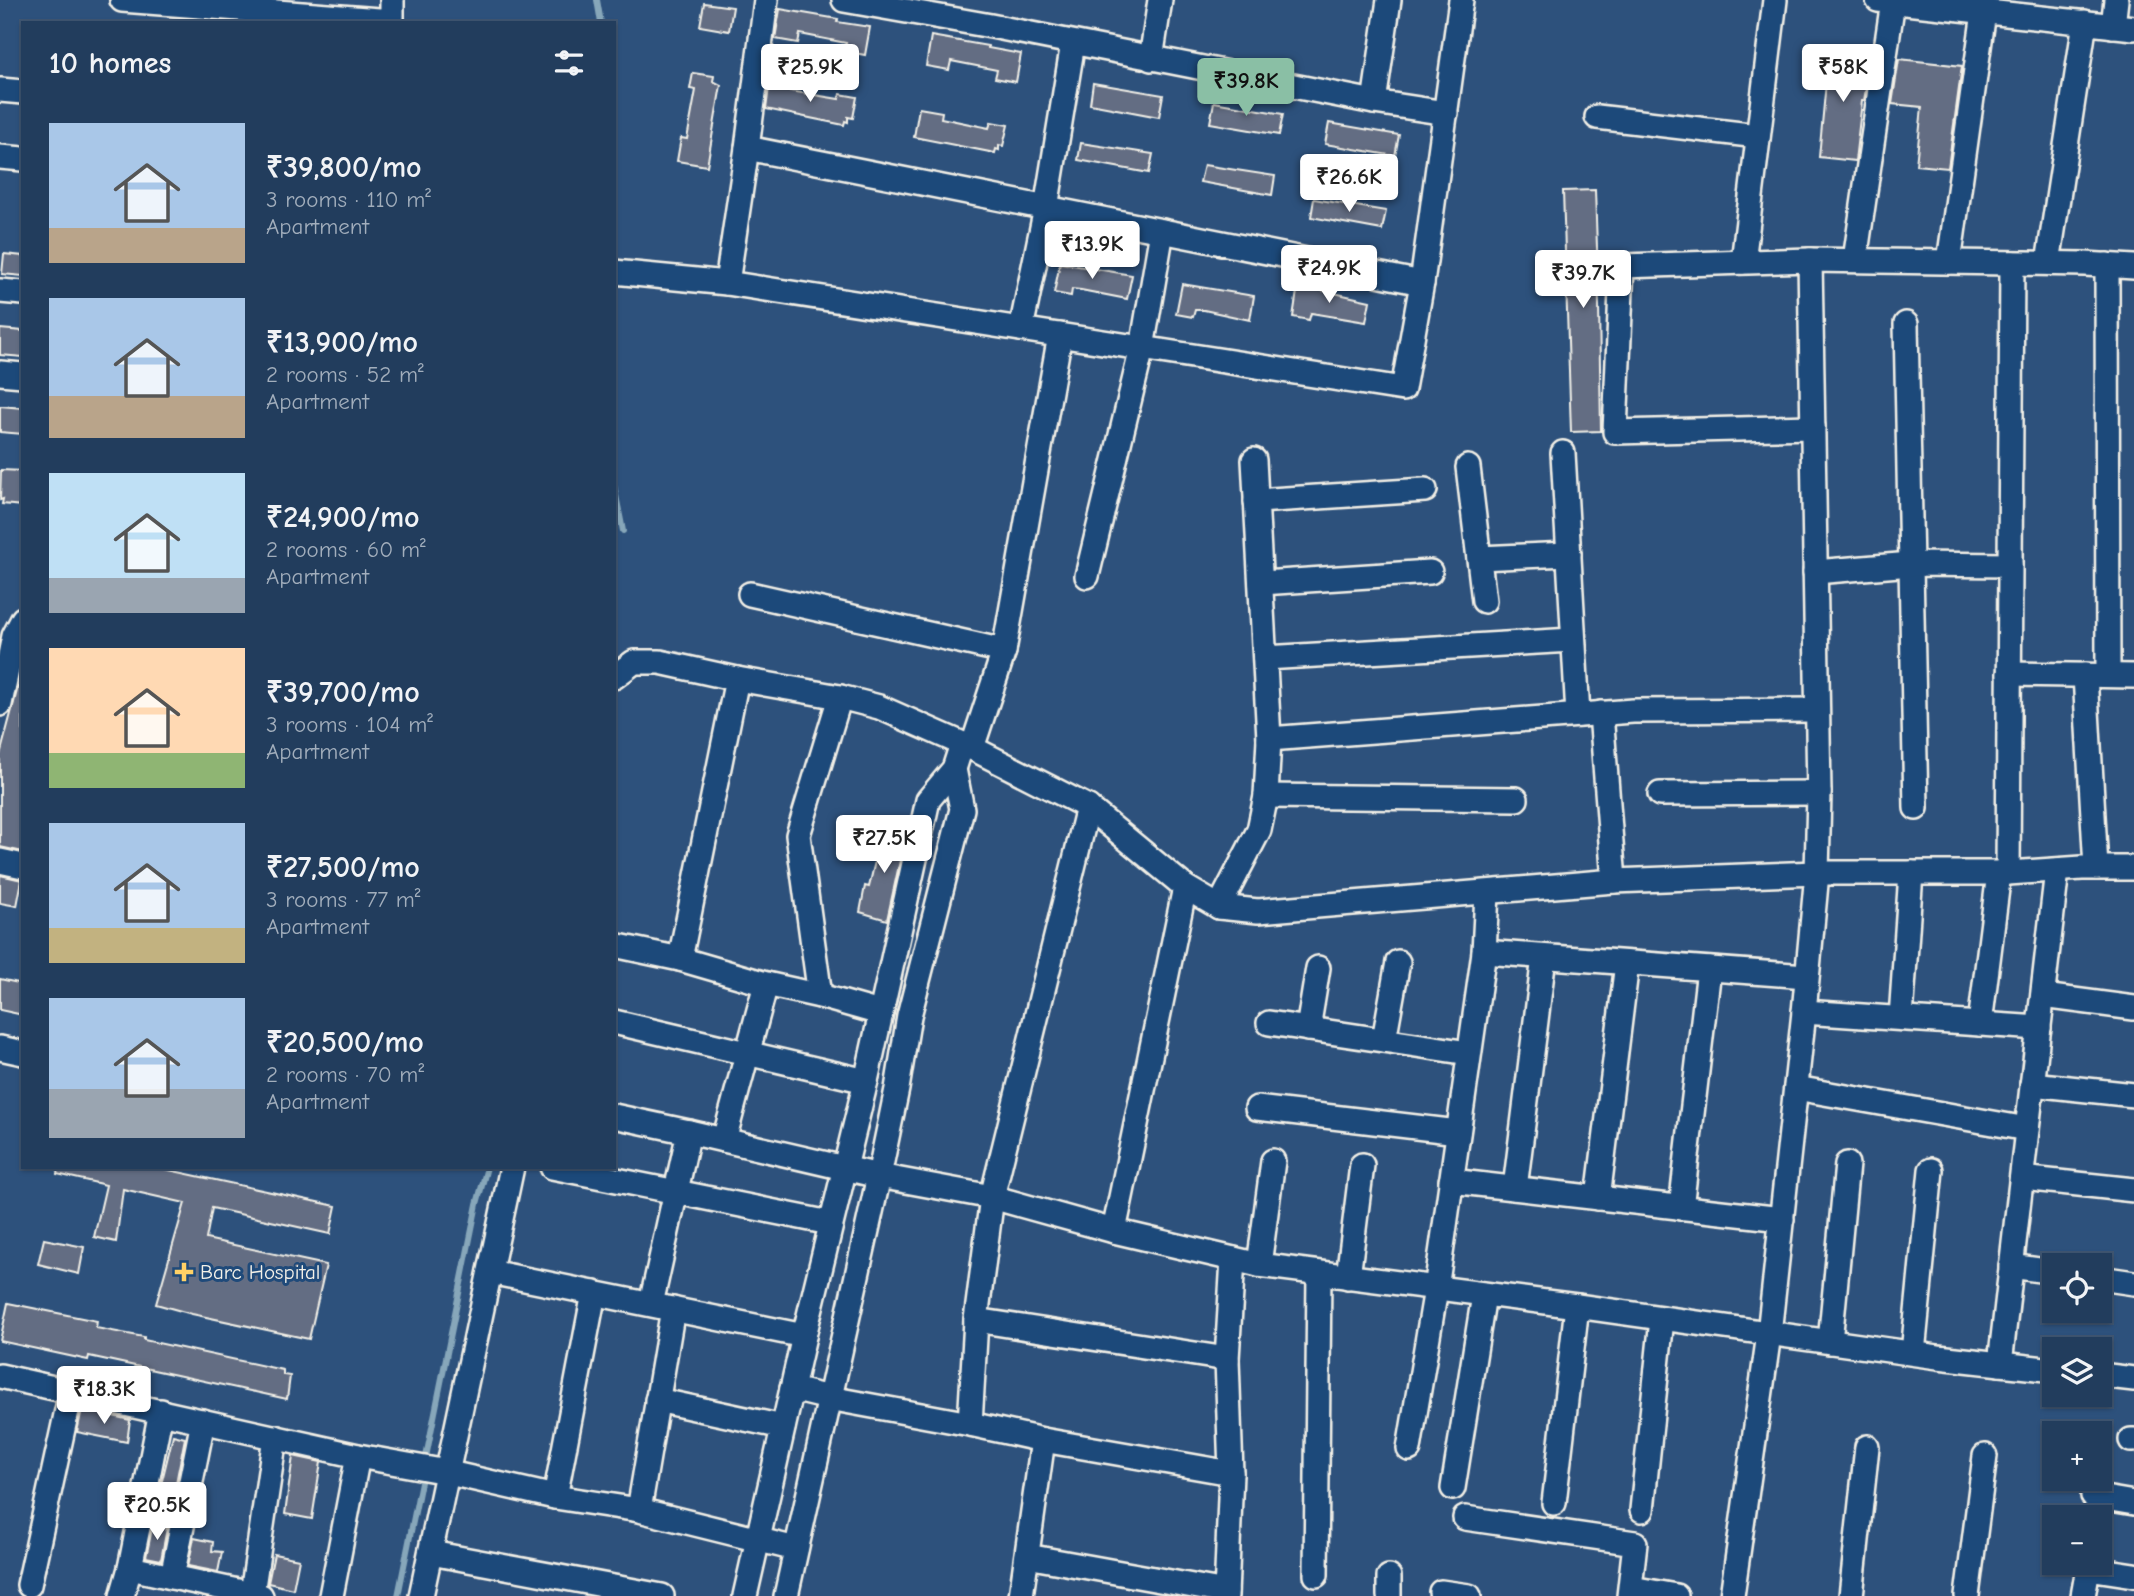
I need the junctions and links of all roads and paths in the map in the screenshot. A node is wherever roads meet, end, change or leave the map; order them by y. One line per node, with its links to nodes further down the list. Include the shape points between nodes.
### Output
1 (122, 0): 15 (street)
2 (392, 0): 12 (street, via 392,21)
3 (766, 0): 26 (street)
4 (845, 0): 18 (street)
5 (1160, 0): 19 (street)
6 (1389, 0): 22 (street)
7 (1461, 0): 23 (street)
8 (1775, 0): 25 (street)
9 (2116, 0): 17 (street)
10 (1885, 1): 11 (street); 32 (street)
11 (1954, 4): 14 (street)
12 (259, 5): 15 (street)
13 (2034, 8): 14 (street); 16 (street)
14 (1984, 12): 34 (street)
15 (166, 13)
16 (2085, 22): 17 (street); 36 (street)
17 (2123, 27)
18 (1073, 43): 19 (street); 29 (street)
19 (1151, 59): 22 (street)
20 (0, 90): 21 (street)
21 (21, 92)
22 (1374, 102): 23 (street)
23 (1446, 113): 41 (street)
24 (1597, 117): 25 (street)
25 (1758, 136): 33 (street)
26 (747, 148): 29 (street); 40 (street)
27 (0, 157): 28 (street)
28 (21, 159)
29 (1046, 208): 30 (street); 45 (street)
30 (1162, 231): 41 (street); 47 (street)
31 (1810, 260): 32 (street); 33 (street); 50 (street)
32 (1855, 260): 34 (street)
33 (1743, 262): 50 (street, via 1622,266 1615,432)
34 (1949, 262): 35 (street)
35 (2011, 263): 36 (street); 59 (street)
36 (2048, 263): 37 (street)
37 (2107, 265): 38 (street); 71 (street)
38 (2134, 267)
39 (616, 272): 40 (street)
40 (727, 283): 45 (street)
41 (1422, 284): 47 (street, via 1404,389)
42 (0, 291): 43 (street)
43 (21, 293)
44 (1906, 324): 58 (street)
45 (1021, 329): 46 (street)
46 (1060, 335): 47 (street); 68 (street)
47 (1142, 348): 62 (street)
48 (0, 373): 49 (street)
49 (21, 375)
50 (1813, 427): 61 (street)
51 (1563, 453): 56 (street)
52 (1254, 460): 55 (street)
53 (1468, 467): 57 (street)
54 (1425, 490): 55 (street)
55 (1256, 501): 63 (street)
56 (1569, 554): 57 (street); 67 (street)
57 (1479, 558): 65 (street)
58 (1911, 564): 59 (street); 61 (street); 88 (street)
59 (2010, 565): 70 (street)
60 (1430, 572): 63 (street)
61 (1815, 572): 77 (street)
62 (1087, 576)
63 (1261, 583): 69 (street)
64 (750, 594): 68 (street)
65 (1484, 601)
66 (21, 623): 75 (street, via 14,636)
67 (1573, 640): 69 (street); 79 (street)
68 (1004, 650): 81 (street)
69 (1265, 657): 80 (street)
70 (2009, 674): 71 (street); 96 (street)
71 (2097, 675): 73 (street); 91 (street)
72 (616, 676): 74 (street, via 634,662 660,662)
73 (2134, 676)
74 (737, 679): 76 (street); 104 (street)
75 (6, 695)
76 (840, 696): 81 (street, via 879,707); 111 (street, via 798,835)
77 (1817, 710): 78 (street); 83 (street)
78 (1601, 713): 79 (street); 97 (street)
79 (1577, 715): 80 (street)
80 (1269, 739): 85 (street)
81 (967, 746): 82 (street); 87 (street)
82 (954, 769): 115 (street, via 928,800); 144 (street, via 962,809 909,1016)
83 (1819, 793): 84 (street); 94 (street)
84 (1660, 794)
85 (1266, 796): 86 (street); 100 (street, via 1259,830)
86 (1516, 799)
87 (1088, 807): 98 (street); 150 (street)
88 (1916, 808)
89 (0, 861): 90 (street)
90 (21, 866)
91 (2096, 868): 92 (street); 93 (street)
92 (2134, 868)
93 (2057, 870): 96 (street); 112 (street)
94 (1817, 873): 95 (street); 97 (street); 109 (street)
95 (1912, 873): 96 (street); 116 (street)
96 (2004, 873): 119 (street)
97 (1614, 881): 99 (street)
98 (1185, 887): 100 (street); 155 (street)
99 (1487, 893): 100 (street, via 1258,911); 102 (street)
100 (1219, 906)
101 (616, 945): 104 (street)
102 (1484, 952): 103 (street); 126 (street)
103 (1544, 957): 106 (street); 147 (street)
104 (680, 959): 110 (street)
105 (1398, 962): 122 (street)
106 (1627, 963): 108 (street); 151 (street)
107 (1318, 968): 121 (street)
108 (1709, 969): 109 (street); 152 (street)
109 (1806, 976): 114 (street)
110 (766, 984): 111 (street); 125 (street)
111 (820, 996): 115 (street)
112 (2043, 996): 113 (street); 120 (street)
113 (2134, 1008)
114 (1804, 1012): 116 (street); 129 (street)
115 (880, 1013): 127 (street)
116 (1901, 1018): 119 (street)
117 (616, 1022): 125 (street)
118 (1269, 1023): 121 (street)
119 (1980, 1024): 120 (street)
120 (2039, 1028): 128 (street)
121 (1308, 1029): 122 (street)
122 (1384, 1040): 126 (street)
123 (0, 1048): 124 (street)
124 (21, 1053)
125 (746, 1053): 127 (street); 136 (street)
126 (1469, 1053): 135 (street)
127 (866, 1081): 140 (street)
128 (2032, 1084): 130 (street); 133 (street)
129 (1796, 1088): 133 (street); 153 (street)
130 (2134, 1095)
131 (1257, 1108): 135 (street)
132 (616, 1116): 134 (street)
133 (2027, 1129): 145 (street)
134 (689, 1132): 136 (street); 149 (street)
135 (1458, 1132): 146 (street)
136 (724, 1140): 140 (street)
137 (1273, 1161): 157 (street)
138 (1847, 1164): 175 (street)
139 (1362, 1165): 162 (street)
140 (845, 1168): 144 (street); 154 (street)
141 (512, 1169): 160 (street)
142 (562, 1169): 149 (street)
143 (1931, 1170): 176 (street)
144 (879, 1176): 150 (street); 185 (street)
145 (2022, 1178): 148 (street); 158 (street)
146 (1451, 1181): 147 (street); 165 (street)
147 (1515, 1188): 151 (street)
148 (2134, 1190)
149 (676, 1192): 154 (street); 168 (street)
150 (992, 1197): 155 (street); 171 (street)
151 (1598, 1198): 152 (street)
152 (1681, 1208): 153 (street)
153 (1782, 1219): 173 (street)
154 (831, 1223): 174 (street)
155 (1114, 1231): 156 (street)
156 (1233, 1259): 157 (street); 177 (street)
157 (1259, 1265): 161 (street)
158 (2011, 1265): 159 (street); 178 (street)
159 (2042, 1270)
160 (490, 1272): 166 (street); 197 (street)
161 (1319, 1273): 162 (street); 215 (street)
162 (1348, 1277): 165 (street)
163 (2112, 1280): 164 (street)
164 (2134, 1283)
165 (1436, 1289): 167 (street); 194 (street)
166 (594, 1293): 168 (street); 200 (street)
167 (1484, 1296): 169 (street); 199 (street)
168 (650, 1304): 170 (street)
169 (1577, 1306): 172 (street); 202 (street)
170 (673, 1309): 174 (street); 186 (street)
171 (976, 1320): 177 (street); 189 (street)
172 (1662, 1320): 173 (street); 205 (street)
173 (1769, 1334): 175 (street); 229 (street)
174 (804, 1336): 183 (street)
175 (1830, 1342): 176 (street)
176 (1913, 1353): 178 (street)
177 (1227, 1359): 198 (street)
178 (2000, 1364): 179 (street)
179 (2042, 1369)
180 (0, 1376): 184 (street)
181 (2112, 1376): 182 (street)
182 (2134, 1378)
183 (792, 1389): 185 (street); 190 (street)
184 (71, 1392): 187 (street); 214 (street)
185 (829, 1398): 189 (street); 208 (street)
186 (657, 1401): 190 (street); 204 (street)
187 (161, 1411): 188 (street); 211 (street)
188 (203, 1421): 191 (street); 213 (street)
189 (970, 1424): 192 (street)
190 (783, 1427): 207 (street)
191 (275, 1437): 195 (street); 219 (street)
192 (1043, 1440): 198 (street); 210 (street)
193 (1867, 1447): 230 (street)
194 (1409, 1449)
195 (358, 1456): 197 (street); 221 (street)
196 (1985, 1457): 231 (street)
197 (442, 1472): 200 (street); 209 (street)
198 (1231, 1473): 218 (street)
199 (1453, 1488)
200 (555, 1496): 204 (street)
201 (2093, 1496): 203 (street)
202 (1554, 1503)
203 (2134, 1503)
204 (639, 1510): 207 (street)
205 (1642, 1510)
206 (1465, 1518): 217 (street, via 1636,1543)
207 (759, 1541): 208 (street); 224 (street)
208 (796, 1549): 225 (street)
209 (430, 1553): 222 (street); 223 (street)
210 (1027, 1556): 218 (street); 226 (street)
211 (130, 1568): 213 (street); 220 (street)
212 (2134, 1575): 232 (street, via 2088,1569)
213 (172, 1577): 219 (street)
214 (29, 1585)
215 (1315, 1585)
216 (1441, 1592): 227 (street)
217 (1630, 1592): 228 (street)
218 (1226, 1594)
219 (256, 1595)
220 (122, 1596)
221 (331, 1596)
222 (421, 1596)
223 (662, 1596)
224 (745, 1596)
225 (786, 1596)
226 (1021, 1596)
227 (1469, 1596)
228 (1676, 1596)
229 (1732, 1596)
230 (1852, 1596)
231 (1967, 1596)
232 (2083, 1596)

